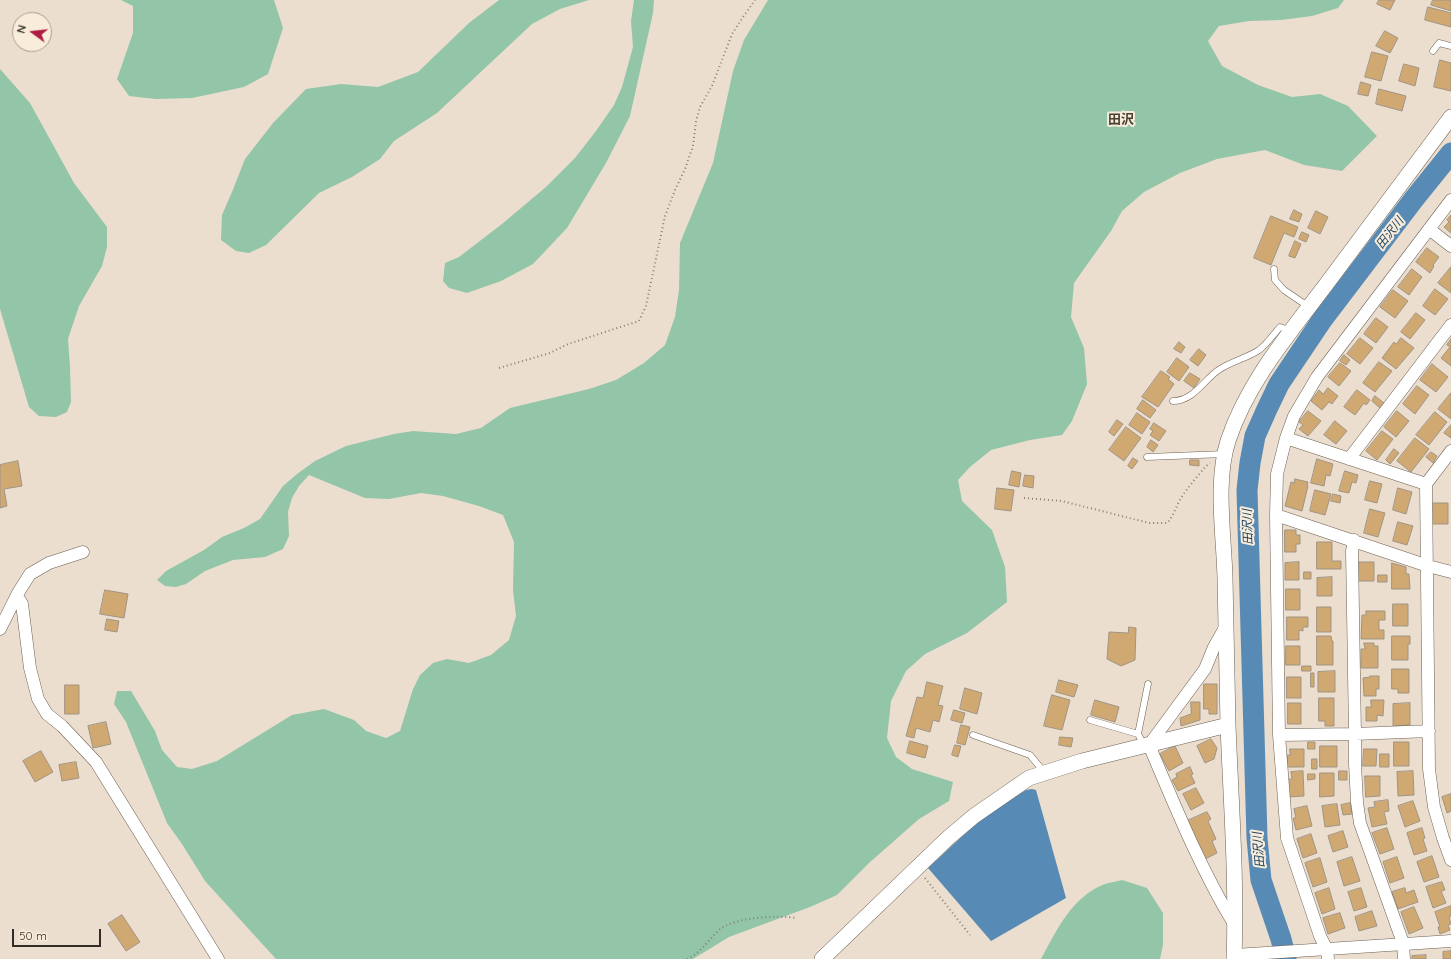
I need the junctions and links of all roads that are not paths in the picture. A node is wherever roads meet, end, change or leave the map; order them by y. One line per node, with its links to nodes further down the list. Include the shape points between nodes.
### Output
1 (1451, 46): 2 (lane, via 1439,43)
2 (1434, 51)
3 (1451, 117): 8 (street)
4 (1451, 200): 5 (street)
5 (1429, 229): 6 (street); 12 (street, via 1317,377 1294,416)
6 (1451, 246)
7 (1274, 268): 8 (lane, via 1275,280 1284,290)
8 (1309, 307): 10 (street)
9 (1451, 326): 16 (street)
10 (1291, 331): 11 (lane, via 1280,327 1261,349 1219,369 1189,396); 14 (street, via 1253,386 1240,410)
11 (1173, 400)
12 (1286, 438): 16 (street); 18 (street, via 1277,474)
13 (1451, 450): 17 (street)
14 (1224, 456): 15 (lane); 24 (street, via 1222,491)
15 (1147, 457)
16 (1349, 459): 17 (street)
17 (1426, 484): 21 (street)
18 (1276, 515): 19 (street); 32 (street)
19 (1354, 540): 21 (street); 30 (street, via 1352,551)
20 (83, 552): 23 (street, via 49,563 30,574)
21 (1428, 566): 22 (street); 29 (street)
22 (1451, 572)
23 (17, 596): 25 (street); 41 (street, via 22,604 30,668 38,699 47,714 96,762)
24 (1226, 626): 28 (street); 33 (street, via 1205,669)
25 (0, 629)
26 (1148, 684): 33 (lane)
27 (1090, 720): 33 (lane)
28 (1228, 725): 33 (street); 36 (street, via 1234,836)
29 (1429, 731): 30 (street); 35 (street, via 1429,769 1434,807)
30 (1356, 734): 32 (street); 38 (street, via 1355,764 1360,823)
31 (973, 735): 34 (lane, via 1030,755)
32 (1279, 735): 39 (street, via 1287,838)
33 (1144, 742): 34 (street); 36 (street, via 1216,895)
34 (1045, 773): 42 (street, via 1029,778 974,816)
35 (1451, 860)
36 (1234, 924): 40 (street)
37 (1451, 941): 38 (street)
38 (1403, 943): 39 (street); 43 (street)
39 (1327, 954): 40 (street)
40 (1234, 957)
41 (218, 959)
42 (822, 959)
43 (1404, 959)

